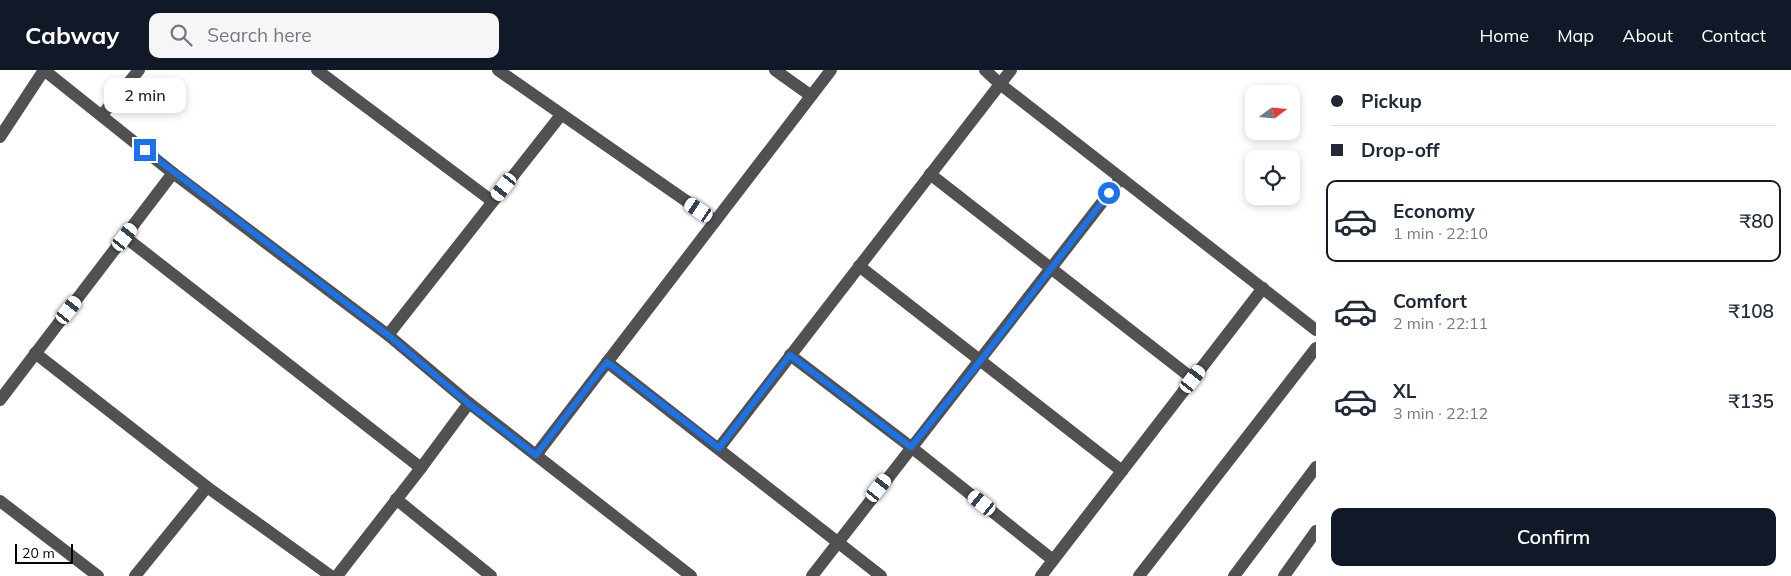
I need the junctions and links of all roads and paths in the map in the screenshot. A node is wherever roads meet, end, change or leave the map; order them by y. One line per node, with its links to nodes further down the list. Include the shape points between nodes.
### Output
1 (139, 70): 10 (street)
2 (498, 70): 11 (street)
3 (775, 70): 9 (street)
4 (831, 70): 9 (street)
5 (985, 70): 8 (street)
6 (1011, 70): 8 (street)
7 (320, 71): 16 (street)
8 (1000, 84): 14 (street); 15 (street)
9 (810, 95): 17 (street)
10 (102, 115): 12 (street, via 44,70); 13 (street)
11 (561, 115): 16 (street); 17 (street)
12 (0, 137)
13 (173, 173): 18 (street); 23 (street)
14 (930, 174): 19 (street); 20 (street)
15 (1121, 178): 20 (street); 21 (street)
16 (492, 201): 23 (street)
17 (715, 221): 28 (street)
18 (125, 237): 25 (street); 36 (street)
19 (860, 266): 26 (street); 27 (street)
20 (1051, 268): 27 (street); 29 (street)
21 (1263, 288): 22 (street); 29 (street)
22 (1316, 330)
23 (388, 335): 31 (street)
24 (1316, 348): 53 (street)
25 (35, 354): 30 (street); 38 (street)
26 (790, 355): 32 (street); 33 (street)
27 (981, 360): 32 (street); 37 (street)
28 (607, 362): 33 (street); 34 (street)
29 (1193, 379): 37 (street)
30 (0, 400)
31 (469, 404): 34 (street); 36 (street)
32 (911, 447): 42 (street); 43 (street)
33 (719, 448): 42 (street)
34 (536, 455): 49 (street)
35 (1316, 467): 54 (street)
36 (421, 468): 39 (street)
37 (1122, 471): 43 (street)
38 (207, 487): 45 (street); 46 (street)
39 (396, 499): 47 (street); 48 (street)
40 (0, 501): 44 (street)
41 (1316, 531): 55 (street)
42 (837, 542): 50 (street); 51 (street)
43 (1053, 560): 52 (street)
44 (98, 576)
45 (136, 576)
46 (331, 576)
47 (337, 576)
48 (491, 576)
49 (691, 576)
50 (812, 576)
51 (881, 576)
52 (1040, 576)
53 (1139, 576)
54 (1234, 576)
55 (1284, 576)

